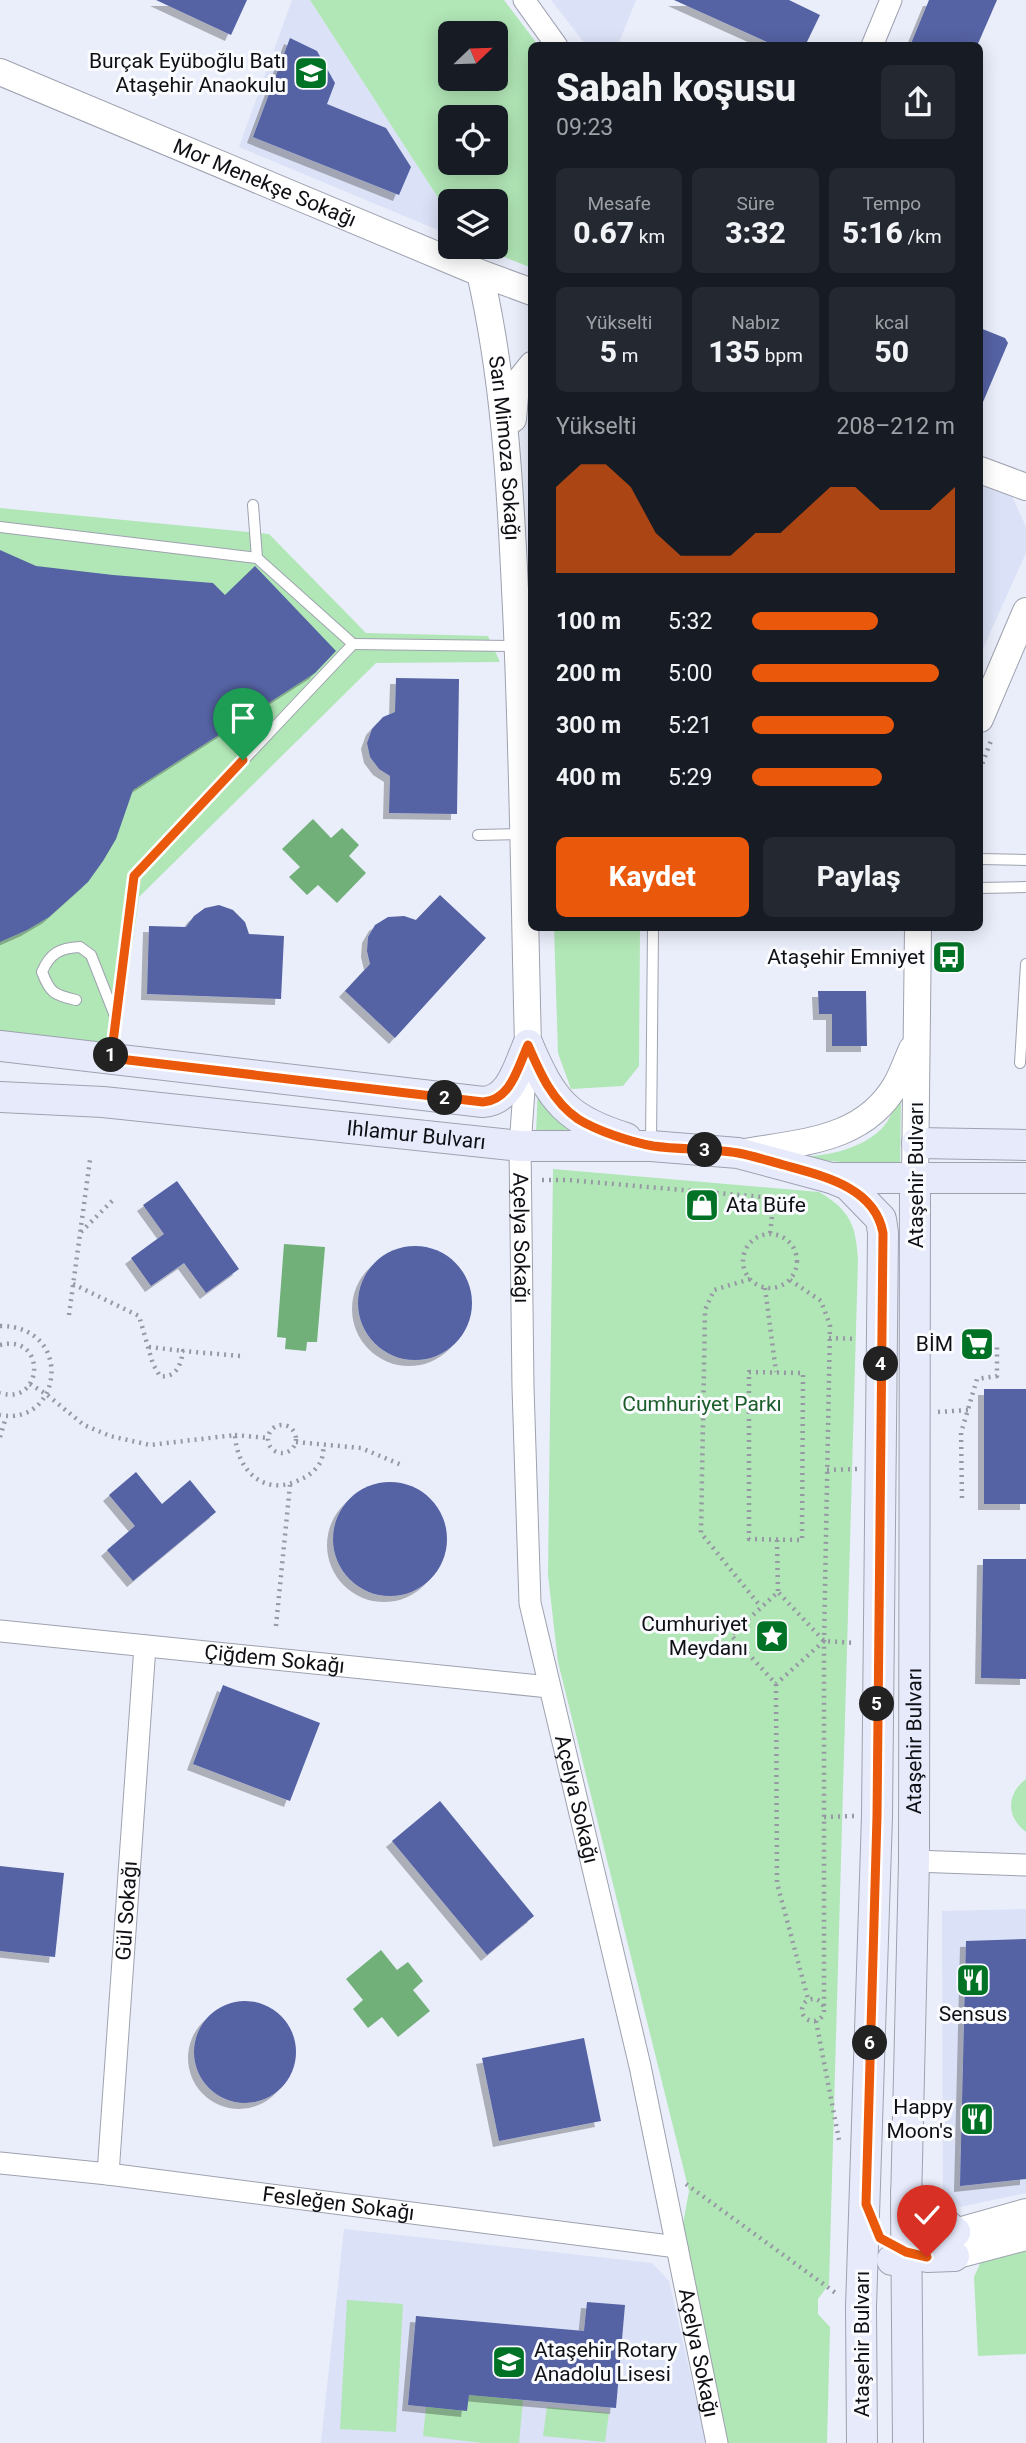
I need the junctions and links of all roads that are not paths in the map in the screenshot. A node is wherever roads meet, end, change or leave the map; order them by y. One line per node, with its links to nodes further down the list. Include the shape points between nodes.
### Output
1 (524, 0): 3 (street)
2 (891, 0): 4 (street)
3 (554, 42)
4 (874, 42)
5 (0, 72): 6 (street, Mor Menekşe Sokağı)
6 (480, 273): 7 (street, Mor Menekşe Sokağı); 9 (street, Sarı Mimoza Sokağı, via 495,345)
7 (528, 291)
8 (528, 370): 9 (street, via 516,385)
9 (509, 466): 18 (street, Sarı Mimoza Sokağı)
10 (983, 471): 11 (street)
11 (1016, 484): 12 (street)
12 (1026, 502)
13 (253, 505): 15 (lane)
14 (0, 527): 15 (lane)
15 (257, 558): 17 (lane)
16 (1024, 610): 19 (street)
17 (353, 644): 18 (lane); 30 (lane, via 134,876)
18 (518, 646): 20 (street, Sarı Mimoza Sokağı)
19 (983, 712)
20 (523, 834): 21 (lane); 32 (street, Sarı Mimoza Sokağı)
21 (478, 835)
22 (983, 859): 23 (lane)
23 (1026, 860)
24 (1026, 887): 25 (lane)
25 (983, 888)
26 (653, 931): 40 (lane)
27 (918, 931): 31 (street, Ataşehir Bulvarı)
28 (1026, 964): 35 (lane)
29 (76, 1000): 30 (lane, via 57,995 42,972 48,957 63,948 80,947 92,955)
30 (116, 1019): 34 (lane)
31 (916, 1040): 37 (street, Ataşehir Bulvarı); 41 (street, via 896,1085 854,1128 834,1136)
32 (528, 1045): 34 (main road, Ihlamur Bulvarı, via 508,1089 492,1102); 39 (street, Açelya Sokağı); 40 (main road, via 558,1101 577,1118)
33 (0, 1046): 34 (main road, Ihlamur Bulvarı)
34 (111, 1058)
35 (1020, 1063)
36 (0, 1097): 39 (main road, Ihlamur Bulvarı, via 103,1102)
37 (917, 1143): 38 (main road); 43 (street, Ataşehir Bulvarı)
38 (1026, 1145)
39 (520, 1146): 40 (main road, Ihlamur Bulvarı); 47 (street, Açelya Sokağı, via 530,1603)
40 (651, 1146): 41 (main road, Ihlamur Bulvarı)
41 (738, 1153): 42 (main road, Ihlamur Bulvarı)
42 (831, 1178): 43 (main road); 53 (main road, Ataşehir Bulvarı, via 848,1185 864,1200 881,1219 883,1233 877,1816)
43 (915, 1178): 44 (main road); 48 (main road, Ataşehir Bulvarı)
44 (1026, 1178)
45 (0, 1631): 46 (street, Çiğdem Sokağı)
46 (145, 1646): 47 (street, Çiğdem Sokağı); 51 (street, Gül Sokağı)
47 (549, 1687): 57 (street, Açelya Sokağı, via 640,2066)
48 (914, 1861): 49 (street); 52 (main road, Ataşehir Bulvarı)
49 (1026, 1865)
50 (0, 2163): 51 (street, Fesleğen Sokağı)
51 (108, 2174): 57 (street, Fesleğen Sokağı)
52 (906, 2192): 56 (main road); 58 (main road, Ataşehir Bulvarı)
53 (866, 2204): 58 (main road, via 880,2238); 59 (main road, Ataşehir Bulvarı)
54 (1026, 2213): 56 (street)
55 (1026, 2236): 56 (street)
56 (955, 2244): 58 (main road, via 926,2239); 60 (main road, via 923,2277)
57 (677, 2247): 61 (street, Açelya Sokağı)
58 (906, 2252): 59 (main road); 60 (main road, Ataşehir Bulvarı)
59 (851, 2296): 62 (main road, Ataşehir Bulvarı)
60 (907, 2310): 63 (main road, Ataşehir Bulvarı)
61 (718, 2443)
62 (862, 2443)
63 (908, 2443)

